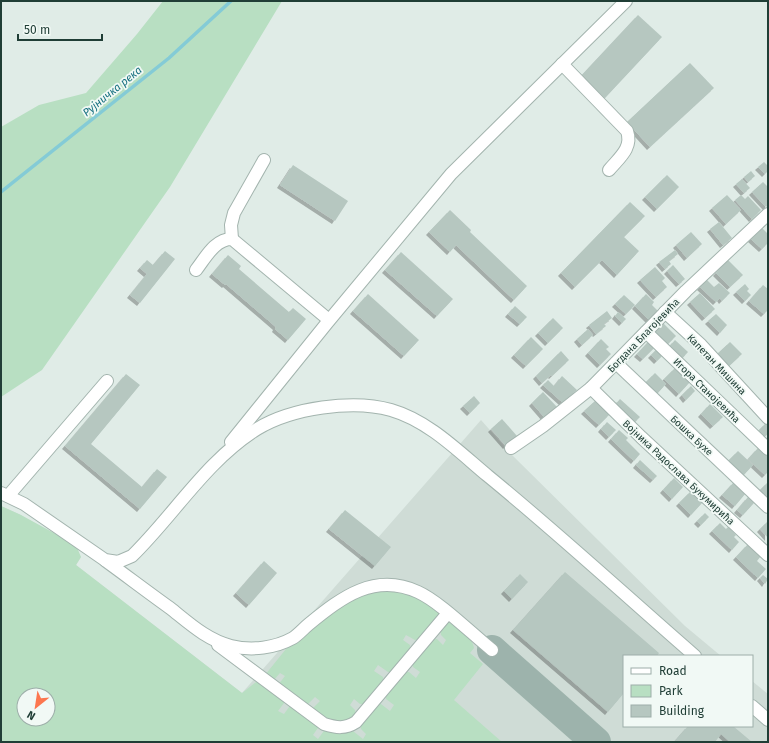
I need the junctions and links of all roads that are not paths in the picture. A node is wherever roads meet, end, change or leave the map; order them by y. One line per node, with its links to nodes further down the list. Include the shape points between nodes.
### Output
1 (626, 1): 2 (street)
2 (562, 64): 4 (street, via 627,131 629,143 626,150); 9 (street, via 451,174)
3 (264, 160): 6 (street, via 234,214 231,225)
4 (609, 170)
5 (768, 214): 8 (street, Богдана Благојевића)
6 (232, 238): 7 (street, via 217,244); 9 (street)
7 (196, 270)
8 (665, 312): 10 (street, Богдана Благојевића); 14 (street, Капетан Мишина, via 701,345)
9 (329, 320): 17 (street)
10 (646, 332): 11 (street, Богдана Благојевића); 16 (street, Игора Станојевића)
11 (616, 363): 13 (street, Богдана Благојевића); 19 (street, Бошка Бухе)
12 (107, 381): 18 (street)
13 (591, 388): 15 (street, Богдана Благојевића); 20 (street, Војника Радослава Букумирића)
14 (768, 418)
15 (511, 448)
16 (768, 449)
17 (213, 464): 21 (street, via 132,556 118,562); 25 (street, via 257,429 279,419 306,411 336,407 363,406 392,410 435,432 511,494)
18 (5, 495): 21 (street, via 24,504)
19 (768, 507)
20 (768, 555)
21 (104, 560): 23 (street)
22 (448, 613): 23 (street, via 418,591 399,586 375,585 362,588 350,595 308,624 295,637 276,645 258,648 232,646); 23 (street, via 356,722 341,728 324,724); 24 (street)
23 (209, 638)
24 (492, 650)
25 (694, 655)
26 (753, 707): 27 (street)
27 (768, 720)

